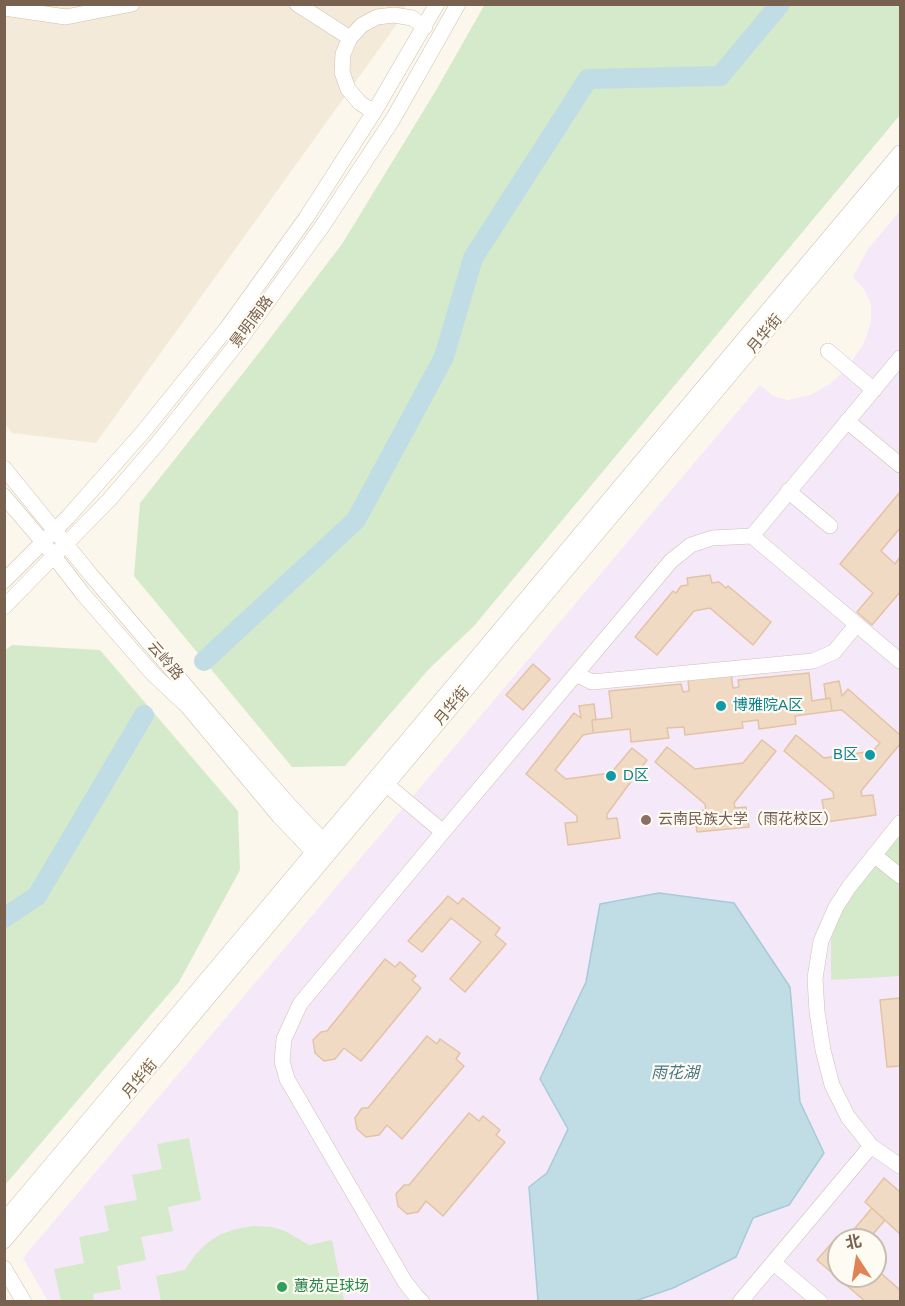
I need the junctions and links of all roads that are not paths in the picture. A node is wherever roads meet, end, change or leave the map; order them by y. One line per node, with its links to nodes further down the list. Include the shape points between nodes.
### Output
1 (132, 4): 5 (street, via 66,17)
2 (297, 4): 7 (street)
3 (437, 4): 6 (street, 景明南路)
4 (458, 4): 23 (street, 景明南路, via 393,119 321,228 164,435)
5 (4, 8)
6 (425, 27): 7 (street, via 412,18 377,17); 8 (street, 景明南路)
7 (350, 38): 8 (street, via 343,54 342,72 348,89)
8 (374, 112): 20 (street, 景明南路, via 306,218 227,328 144,432)
9 (900, 153): 33 (street, 月华街)
10 (900, 172): 30 (street, 月华街)
11 (828, 351): 13 (street)
12 (900, 359): 13 (street)
13 (874, 390): 14 (street)
14 (847, 421): 15 (street); 17 (street)
15 (900, 465)
16 (4, 468): 20 (street, 云岭路)
17 (789, 491): 19 (street); 21 (street)
18 (4, 496): 22 (street, 云岭路)
19 (830, 526)
20 (56, 529): 22 (street, 景明南路); 23 (street, 云岭路)
21 (752, 536): 27 (street); 29 (street, via 712,538 691,545 670,561)
22 (43, 542): 24 (street, 云岭路); 25 (street, 景明南路)
23 (67, 544): 24 (street, 景明南路); 33 (street, 云岭路)
24 (54, 556): 26 (street, 景明南路); 33 (street, 云岭路, via 279,816)
25 (4, 581)
26 (4, 607)
27 (857, 624): 28 (street); 29 (street, via 834,652 813,661 592,682)
28 (899, 657)
29 (576, 674): 32 (street)
30 (387, 785): 32 (street); 33 (street, 月华街)
31 (900, 824): 34 (street)
32 (443, 832): 43 (street, via 300,1004 284,1039 282,1061 286,1079 405,1282)
33 (323, 851): 38 (street, 月华街); 39 (street, 月华街)
34 (874, 855): 35 (street); 36 (street, via 836,907 821,941 815,978 823,1050 832,1085 848,1117)
35 (900, 876)
36 (871, 1146): 37 (street); 40 (street)
37 (900, 1166)
38 (4, 1221)
39 (4, 1241)
40 (774, 1263): 44 (street); 45 (street)
41 (4, 1268): 42 (street)
42 (24, 1302)
43 (422, 1302)
44 (740, 1302)
45 (820, 1302)

